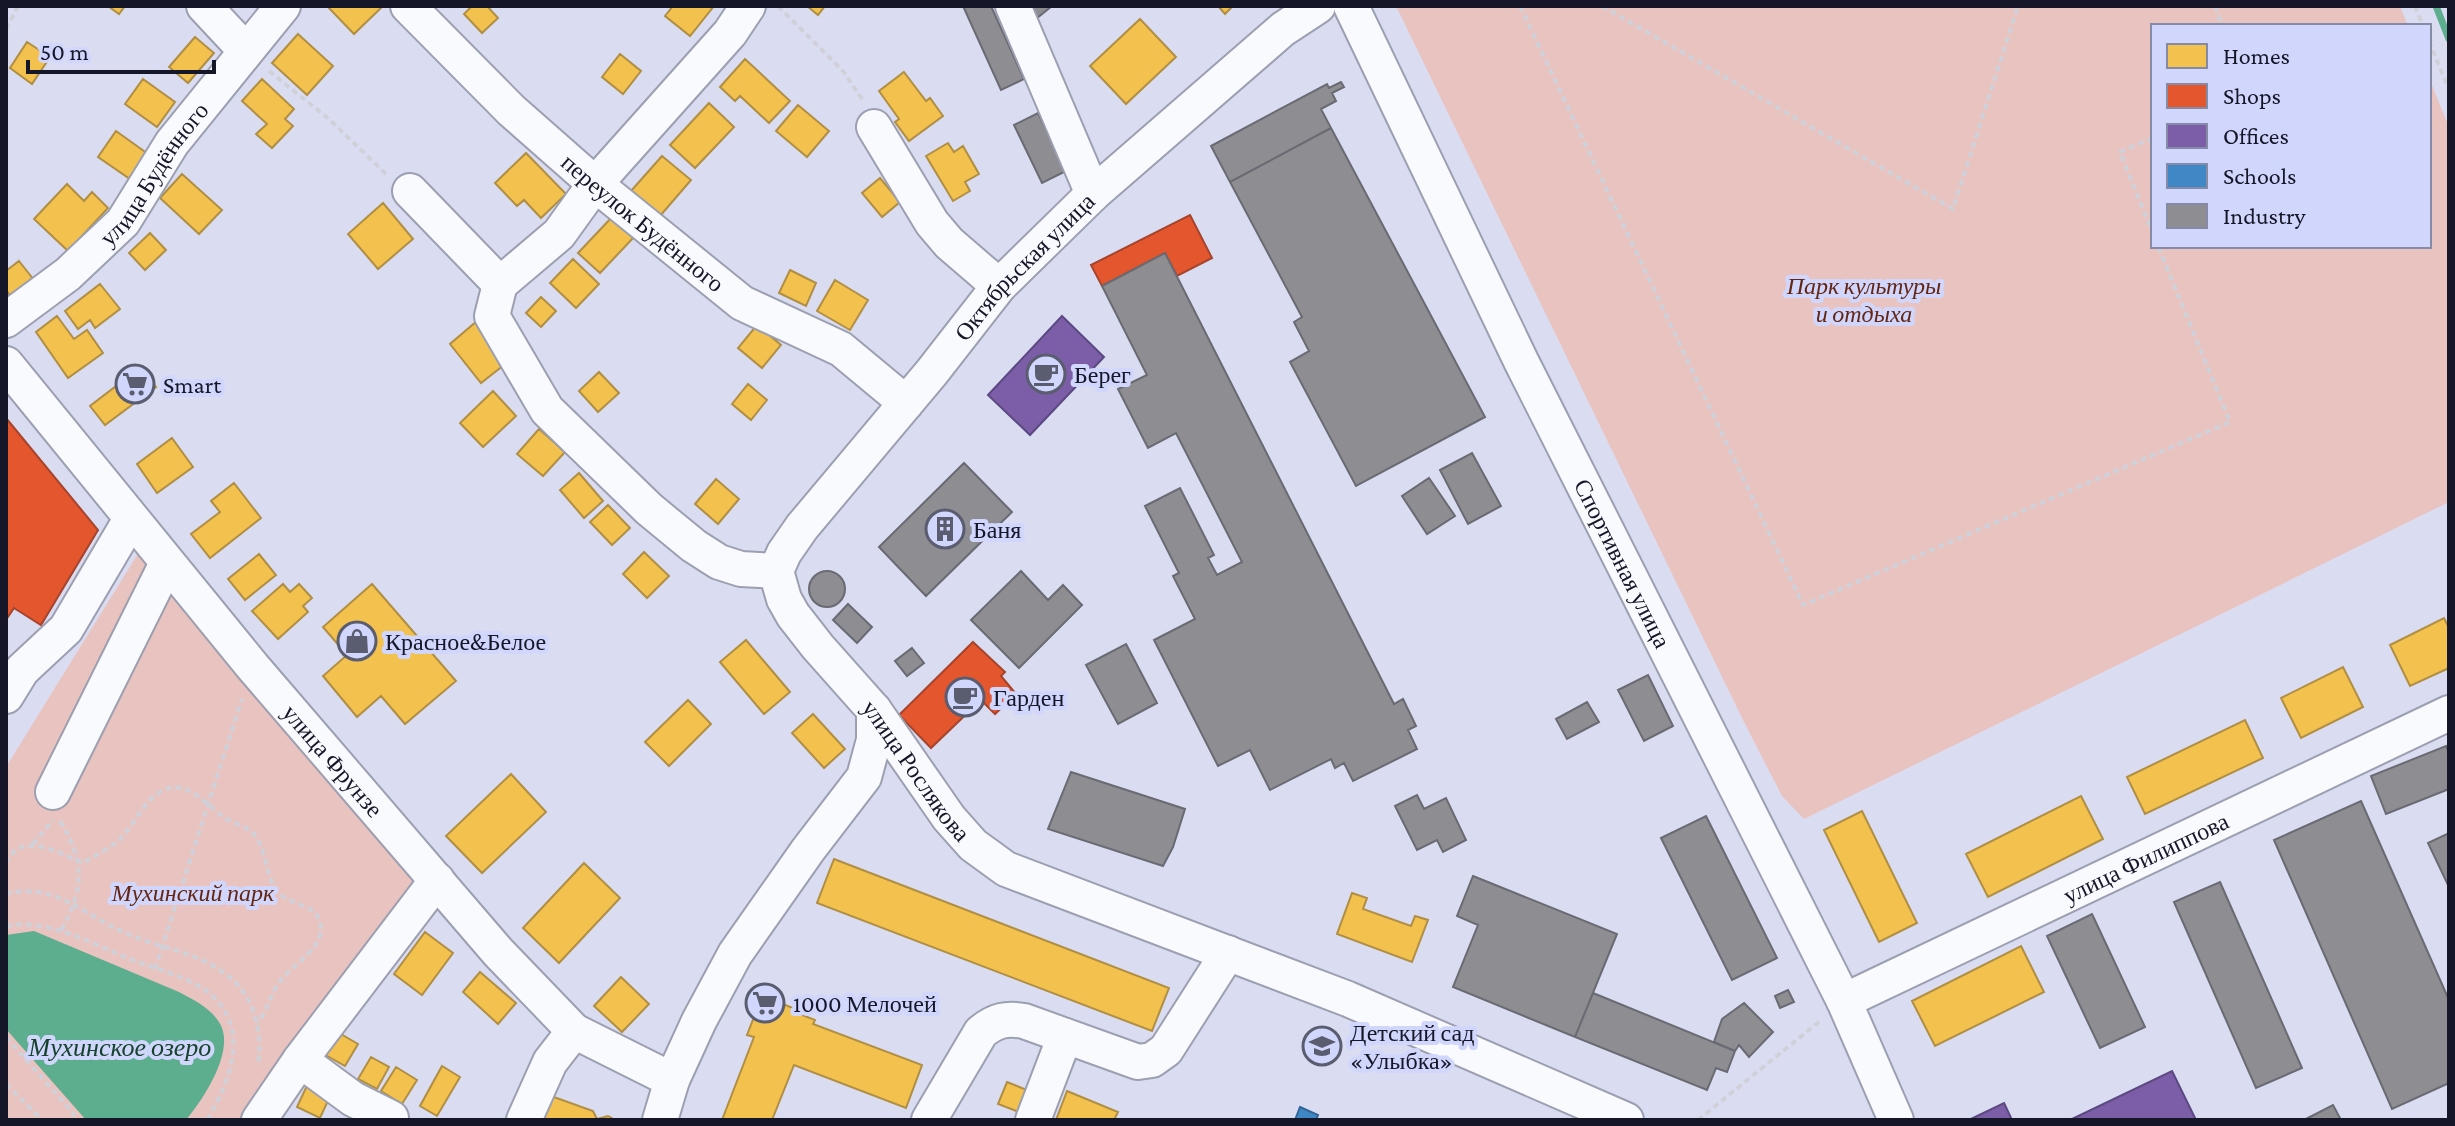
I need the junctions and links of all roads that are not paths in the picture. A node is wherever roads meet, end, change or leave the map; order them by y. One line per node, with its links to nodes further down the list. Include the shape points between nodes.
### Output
1 (204, 6): 8 (street)
2 (283, 6): 8 (street, улица Будённого)
3 (408, 6): 10 (street, переулок Будённого, via 511,110)
4 (748, 6): 10 (street)
5 (1013, 6): 12 (street)
6 (1318, 6): 12 (street, Октябрьская улица, via 1283,29)
7 (1351, 6): 29 (street, Спортивная улица, via 1542,403)
8 (246, 51): 15 (street, улица Будённого, via 172,143 123,222 68,274)
9 (874, 127): 14 (street, via 932,223)
10 (595, 184): 13 (street, via 559,234); 17 (street, переулок Будённого, via 742,303 841,349)
11 (410, 191): 13 (street)
12 (1093, 194): 14 (street, Октябрьская улица)
13 (500, 284): 20 (street, via 492,316 547,410 694,546 741,569)
14 (999, 286): 17 (street, Октябрьская улица)
15 (6, 320)
16 (6, 364): 18 (street, улица Фрунзе)
17 (906, 403): 20 (street, Октябрьская улица, via 802,527)
18 (131, 519): 19 (street, улица Фрунзе); 21 (street, via 66,629 22,670)
19 (167, 563): 26 (street); 27 (street, улица Фрунзе)
20 (776, 571): 22 (street, улица Рослякова, via 793,615)
21 (6, 696)
22 (874, 710): 24 (street, улица Рослякова); 25 (street, via 874,740)
23 (2449, 713): 29 (street, улица Филиппова)
24 (912, 767): 25 (street, via 887,768); 28 (street, улица Рослякова, via 973,845 1006,869)
25 (864, 777): 33 (street, via 735,954)
26 (53, 792)
27 (437, 880): 30 (street, улица Фрунзе); 32 (street)
28 (1228, 953): 31 (street, via 1166,1050 1152,1060 1138,1062); 34 (street, улица Рослякова, via 1348,999)
29 (1844, 1001): 42 (street, Спортивная улица)
30 (574, 1031): 33 (street, улица Фрунзе); 37 (street, via 550,1062)
31 (1065, 1036): 39 (street, via 1024,1021 994,1022 981,1032); 40 (street)
32 (300, 1060): 35 (street, via 353,1099); 36 (street)
33 (672, 1080): 38 (street)
34 (1584, 1112): 41 (street, улица Рослякова)
35 (391, 1118)
36 (259, 1120)
37 (524, 1120)
38 (660, 1120)
39 (929, 1120)
40 (1033, 1120)
41 (1626, 1120)
42 (1896, 1120)

